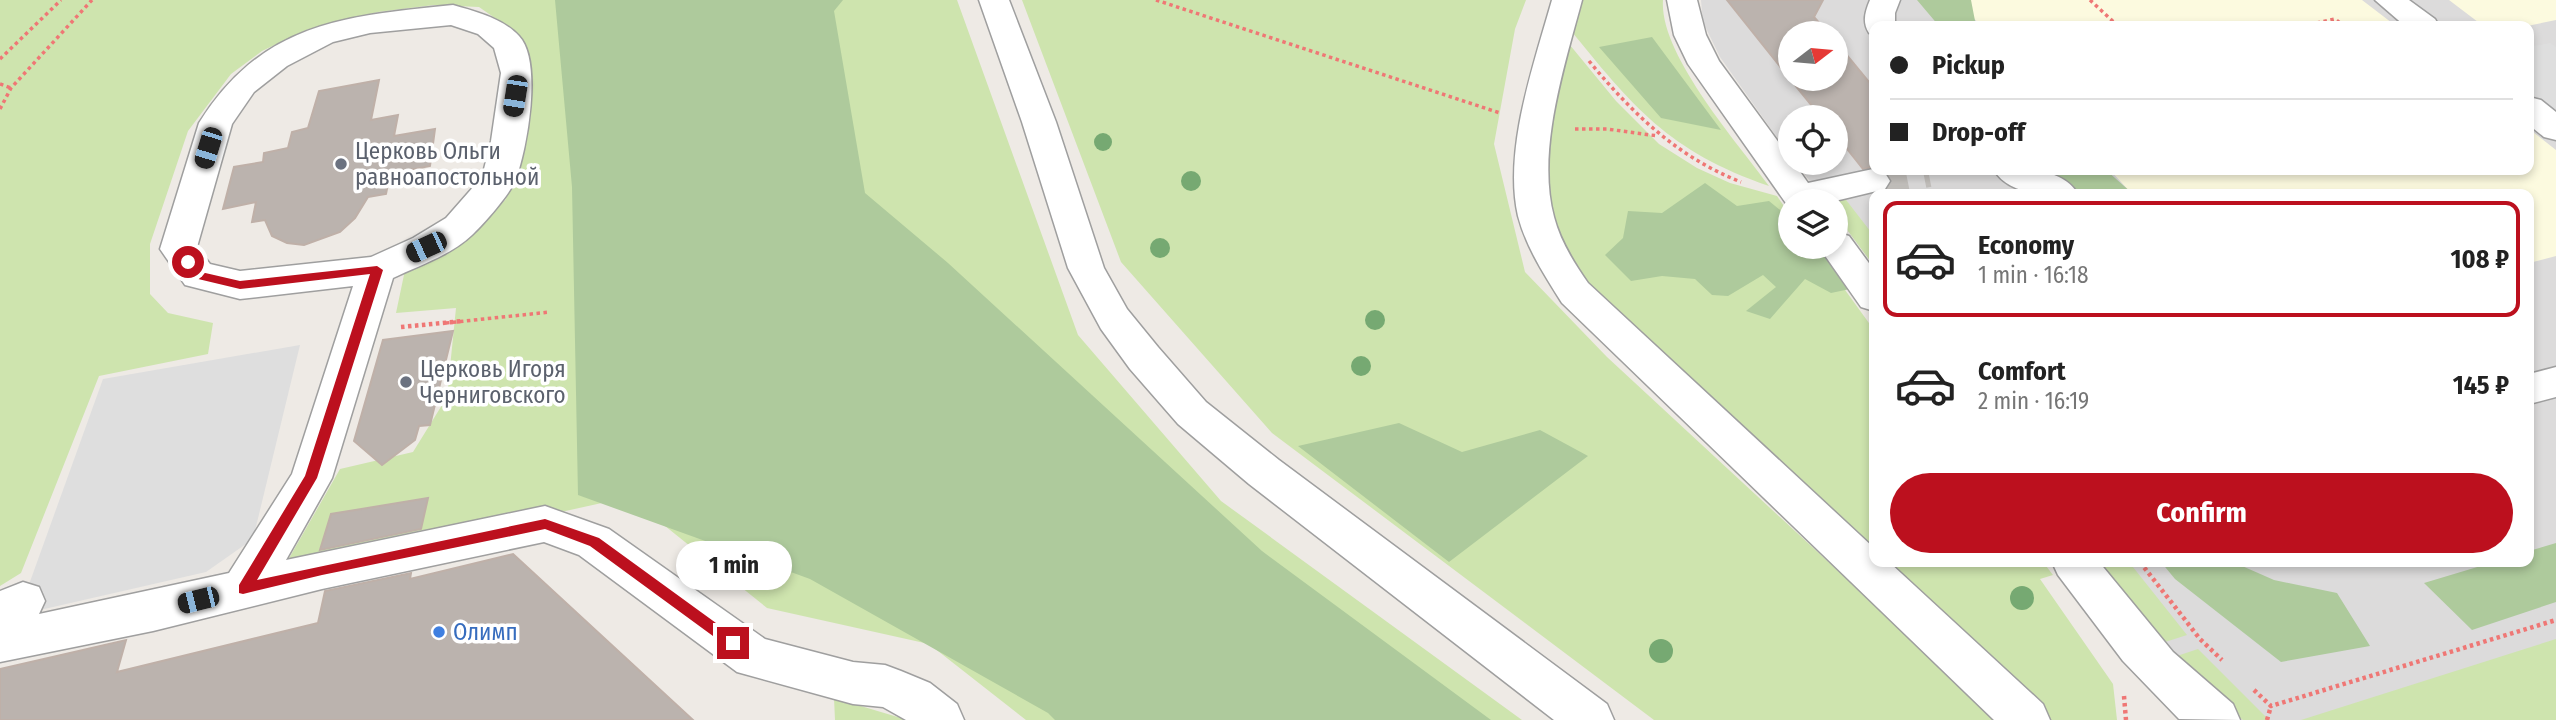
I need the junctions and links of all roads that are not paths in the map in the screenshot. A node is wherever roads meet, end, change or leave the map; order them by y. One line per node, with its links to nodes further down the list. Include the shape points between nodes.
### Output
1 (994, 0): 24 (street, via 1086,268 1114,319 1144,358 1192,413)
2 (1682, 0): 12 (street, via 1690,36 1704,64)
3 (1885, 0): 6 (street)
4 (2389, 0): 7 (street)
5 (1564, 13): 25 (street, via 1530,172 1535,215 1553,260 1575,293)
6 (1880, 21)
7 (2417, 21)
8 (2534, 111): 9 (street)
9 (2556, 128)
10 (2021, 175): 14 (street)
11 (1873, 181): 13 (street)
12 (1794, 189)
13 (1841, 189)
14 (2051, 189)
15 (1846, 259): 17 (street)
16 (377, 270): 16 (street, via 240,285 198,275 178,249 216,123 243,85 276,59 322,35 370,23 453,15 489,27 509,44 517,73 498,181 459,227); 21 (street, via 311,478)
17 (1869, 290)
18 (2556, 382): 19 (street)
19 (2534, 388)
20 (2078, 567): 26 (street, via 2147,658)
21 (243, 589): 22 (street); 23 (street, via 545,524 594,542 753,657 853,683 885,685 914,698)
22 (0, 642)
23 (941, 720)
24 (1591, 720)
25 (2028, 720)
26 (2217, 720)

